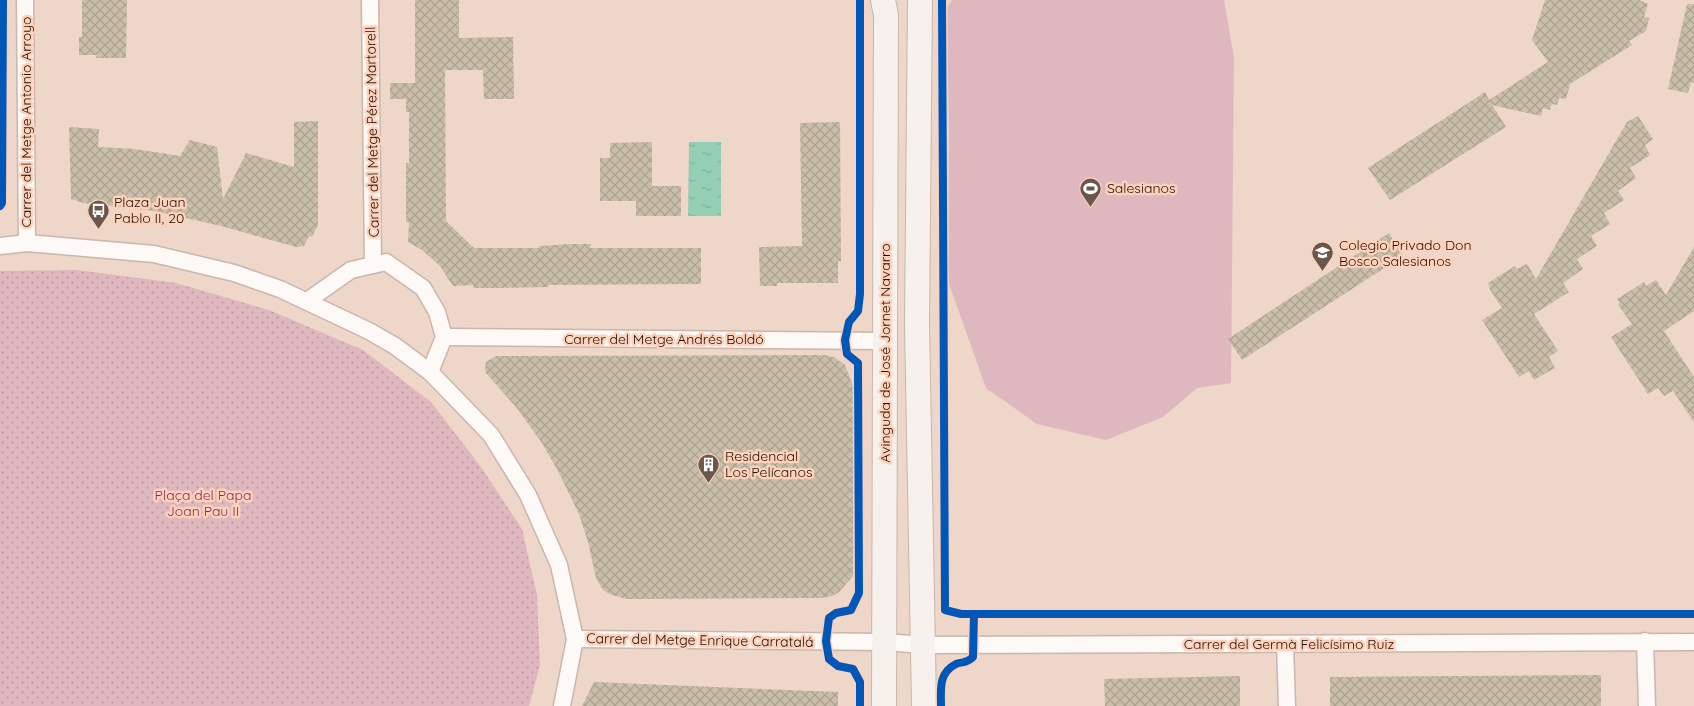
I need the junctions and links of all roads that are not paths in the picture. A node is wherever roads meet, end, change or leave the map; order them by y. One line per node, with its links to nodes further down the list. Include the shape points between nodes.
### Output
1 (25, 0): 5 (street, Carrer del Metge Antonio Arroyo)
2 (370, 0): 7 (street, Carrer del Metge Pérez Martorell)
3 (883, 0): 10 (street, Avinguda de José Jornet Navarro, via 886,15)
4 (920, 0): 17 (street, via 917,324)
5 (26, 243): 6 (street); 8 (street, via 154,254 234,273)
6 (0, 246)
7 (374, 265): 8 (street, via 351,270); 9 (street, via 386,262 423,288 437,312)
8 (307, 301): 11 (street, via 369,330)
9 (444, 337): 10 (street, Carrer del Metge Andrés Boldó); 11 (street)
10 (884, 340): 14 (street, Avinguda de José Jornet Navarro)
11 (430, 372): 12 (street, via 491,435 528,495 559,565)
12 (575, 639): 14 (street, Carrer del Metge Enrique Carratalá); 18 (street)
13 (1645, 641): 15 (street, Carrer del Germà Felicísimo Ruiz); 16 (street, Carrer del Germà Felicísimo Ruiz); 22 (street)
14 (885, 642): 17 (street, Carrer del Germà Felicísimo Ruiz); 19 (street, Avinguda de José Jornet Navarro)
15 (1694, 642)
16 (1285, 644): 17 (street, Carrer del Germà Felicísimo Ruiz); 21 (street)
17 (924, 645): 20 (street)
18 (562, 706)
19 (884, 706)
20 (924, 706)
21 (1287, 706)
22 (1647, 706)

